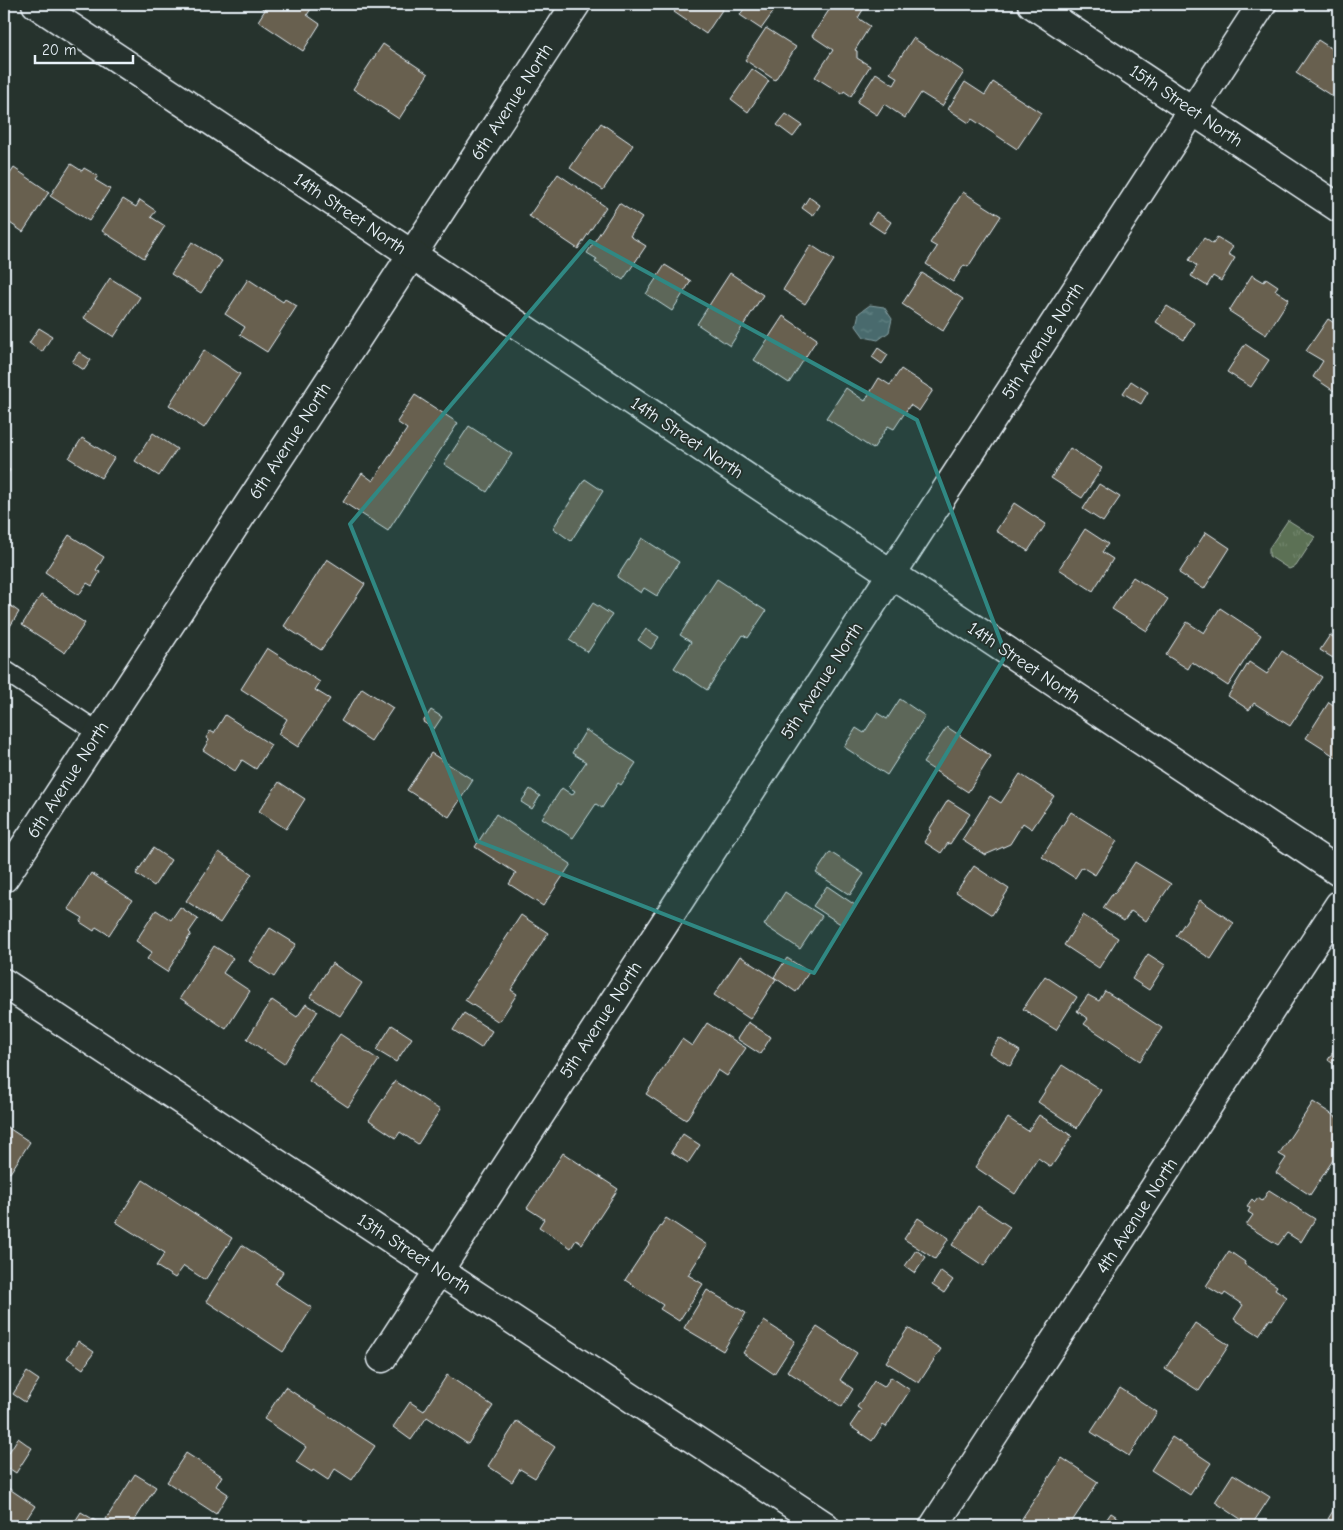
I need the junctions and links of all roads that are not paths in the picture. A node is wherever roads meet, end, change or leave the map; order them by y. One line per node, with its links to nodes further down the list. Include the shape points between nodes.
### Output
1 (36, 4): 7 (street, 14th Street North)
2 (576, 4): 7 (street, 6th Avenue North)
3 (1032, 4): 5 (street, 15th Street North)
4 (1262, 4): 5 (street, 5th Avenue North)
5 (1193, 110): 6 (street, 15th Street North); 8 (street, 5th Avenue North)
6 (1339, 208)
7 (412, 254): 8 (street, 14th Street North); 10 (street, 6th Avenue North)
8 (891, 574): 11 (street, 14th Street North); 15 (street, 5th Avenue North)
9 (4, 670): 10 (lane)
10 (99, 733): 12 (street, 6th Avenue North)
11 (1339, 872)
12 (4, 878)
13 (1339, 905): 18 (street, 4th Avenue North)
14 (4, 983): 15 (street, 13th Street North)
15 (439, 1270): 16 (street, 5th Avenue North); 17 (street, 13th Street North)
16 (382, 1358)
17 (825, 1526)
18 (934, 1526)

